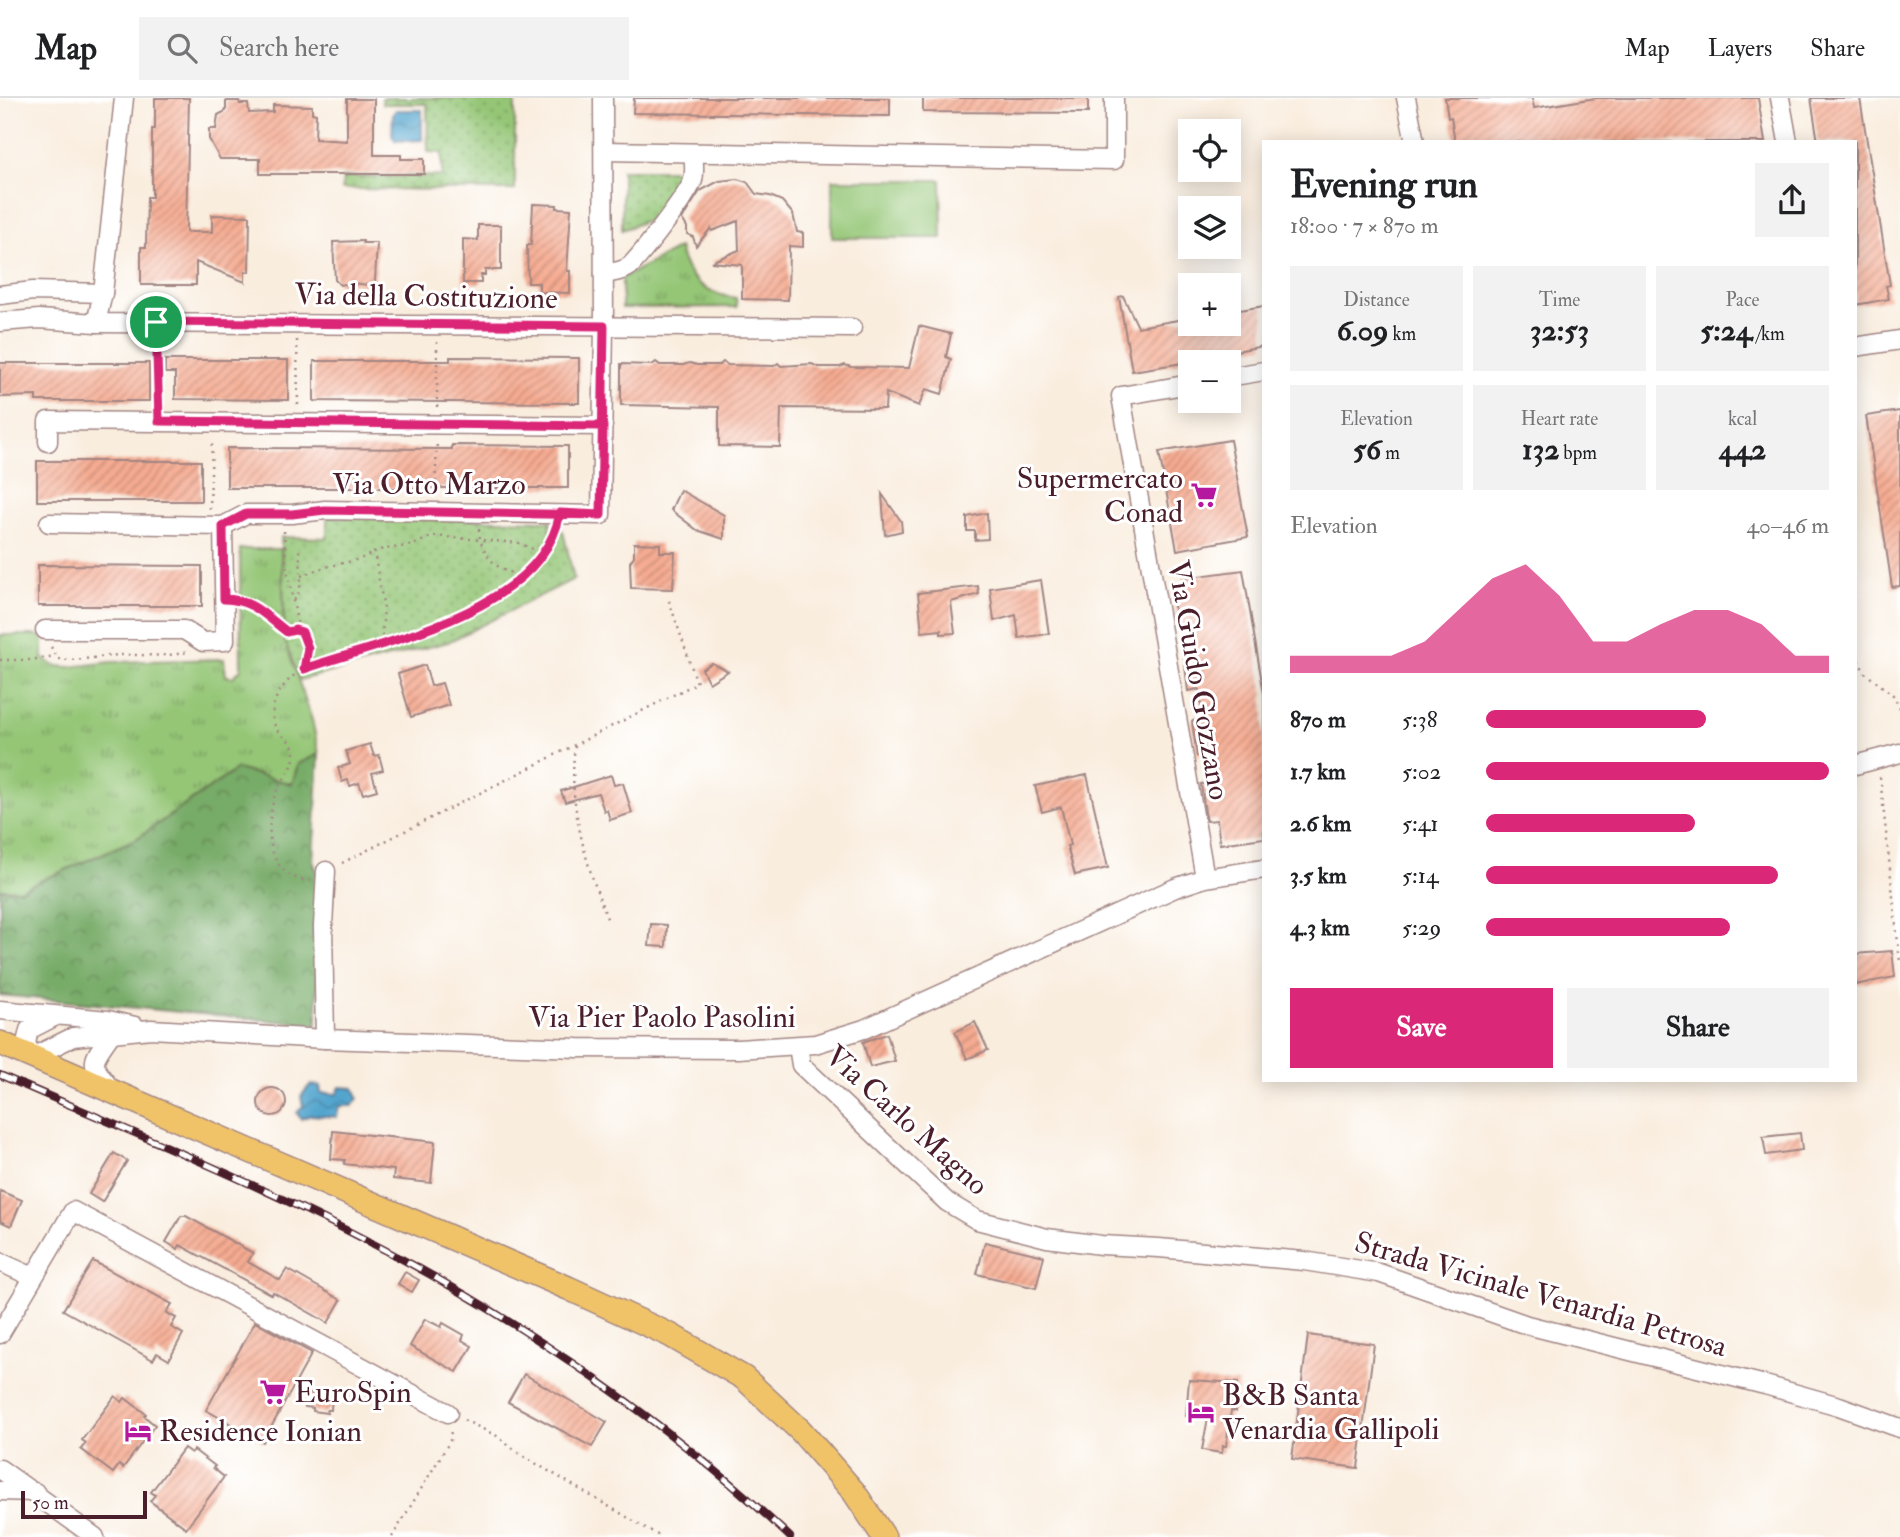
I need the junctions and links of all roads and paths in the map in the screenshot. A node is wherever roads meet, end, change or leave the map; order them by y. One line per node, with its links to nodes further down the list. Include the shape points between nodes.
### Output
1 (124, 98): 11 (street)
2 (603, 98): 8 (street)
3 (1114, 98): 9 (street, via 1114,160)
4 (1406, 98): 6 (street)
5 (1780, 98): 7 (street)
6 (1415, 140)
7 (1788, 140)
8 (604, 151): 9 (street); 10 (street)
9 (693, 152): 10 (street, via 690,186 657,232 630,265)
10 (604, 274): 17 (street)
11 (103, 293): 12 (street); 15 (street)
12 (0, 295)
13 (0, 322): 15 (street, Via della Costituzione)
14 (156, 322): 15 (street, Via della Costituzione); 16 (street, Via della Costituzione); 24 (path)
15 (96, 323)
16 (297, 323): 17 (street, Via della Costituzione); 25 (path)
17 (604, 326): 18 (street, Via della Costituzione); 26 (street)
18 (852, 328)
19 (1900, 340): 20 (street)
20 (1857, 347)
21 (1262, 371): 22 (street)
22 (1241, 375)
23 (1178, 386): 56 (street, Via Guido Gozzano, via 1121,396)
24 (159, 421): 25 (street); 27 (street, via 48,421)
25 (298, 423): 26 (street)
26 (603, 426): 29 (street, Via Otto Marzo, via 601,515)
27 (48, 442)
28 (479, 512): 29 (street, Via Otto Marzo); 30 (street, Via Otto Marzo, via 325,510); 33 (path)
29 (560, 513): 36 (path, via 556,533)
30 (284, 514): 32 (street, Via Otto Marzo, via 246,514); 40 (path, via 286,564)
31 (49, 523): 32 (street, Via Otto Marzo)
32 (223, 526): 39 (street)
33 (479, 540): 35 (path, via 433,536 413,545); 36 (path, via 519,543); 37 (path, via 496,565 511,573)
34 (299, 549): 38 (path)
35 (374, 551): 38 (path); 45 (path, via 384,609)
36 (542, 553): 37 (path)
37 (527, 572): 45 (path, via 473,609)
38 (301, 576): 40 (path)
39 (224, 599): 43 (path, via 240,599 287,632); 44 (street, via 225,642)
40 (294, 600): 43 (path)
41 (669, 601): 51 (path, via 696,683)
42 (48, 630): 44 (street, via 184,630); 46 (path)
43 (299, 632): 49 (path, via 307,641)
44 (203, 642): 46 (path, via 173,656 123,654 68,661)
45 (380, 646): 49 (path)
46 (55, 656): 48 (path)
47 (1857, 658): 50 (path, via 1865,673 1893,695)
48 (0, 660)
49 (304, 669): 57 (path, via 289,679 274,707 273,720 289,739 294,755 275,794 269,842 280,867 304,881 313,881)
50 (1900, 708)
51 (575, 746): 55 (path); 58 (path, via 572,784 576,811)
52 (1900, 753): 53 (street)
53 (1863, 764): 59 (path, via 1878,771 1882,784)
54 (1262, 869): 56 (street, Via Pier Paolo Pasolini)
55 (326, 871): 57 (street)
56 (1205, 878): 66 (street, Via Pier Paolo Pasolini, via 864,1029)
57 (324, 891): 64 (street)
58 (608, 921)
59 (1900, 961)
60 (0, 1010): 61 (street, Via Pier Paolo Pasolini)
61 (56, 1016): 62 (street, Via Pier Paolo Pasolini, via 108,1020); 67 (street, via 29,1030 26,1043)
62 (151, 1030): 63 (street, Via Pier Paolo Pasolini); 64 (street, Via Pier Paolo Pasolini)
63 (111, 1034): 67 (street, Via Pier Paolo Pasolini, via 73,1037); 68 (street, via 94,1058 95,1070)
64 (325, 1039): 66 (street, Via Pier Paolo Pasolini, via 578,1048)
65 (0, 1043): 67 (main road)
66 (798, 1046): 69 (street, Via Carlo Magno, via 801,1065 962,1212 1047,1238)
67 (32, 1057): 68 (main road)
68 (111, 1089): 81 (main road, via 670,1335 744,1378 801,1431 854,1492)
69 (1159, 1248): 74 (street, Strada Vicinale Venardia Petrosa, via 1379,1273 1527,1325 1776,1388)
70 (0, 1262): 71 (street)
71 (33, 1277): 72 (street); 73 (street, via 73,1211)
72 (0, 1334)
73 (444, 1411): 79 (path, via 452,1427 450,1441); 80 (path, via 498,1436 518,1453)
74 (1900, 1428)
75 (0, 1469): 77 (street)
76 (0, 1492): 77 (street)
77 (35, 1492): 78 (street)
78 (95, 1537)
79 (392, 1537)
80 (661, 1537)
81 (884, 1537)

